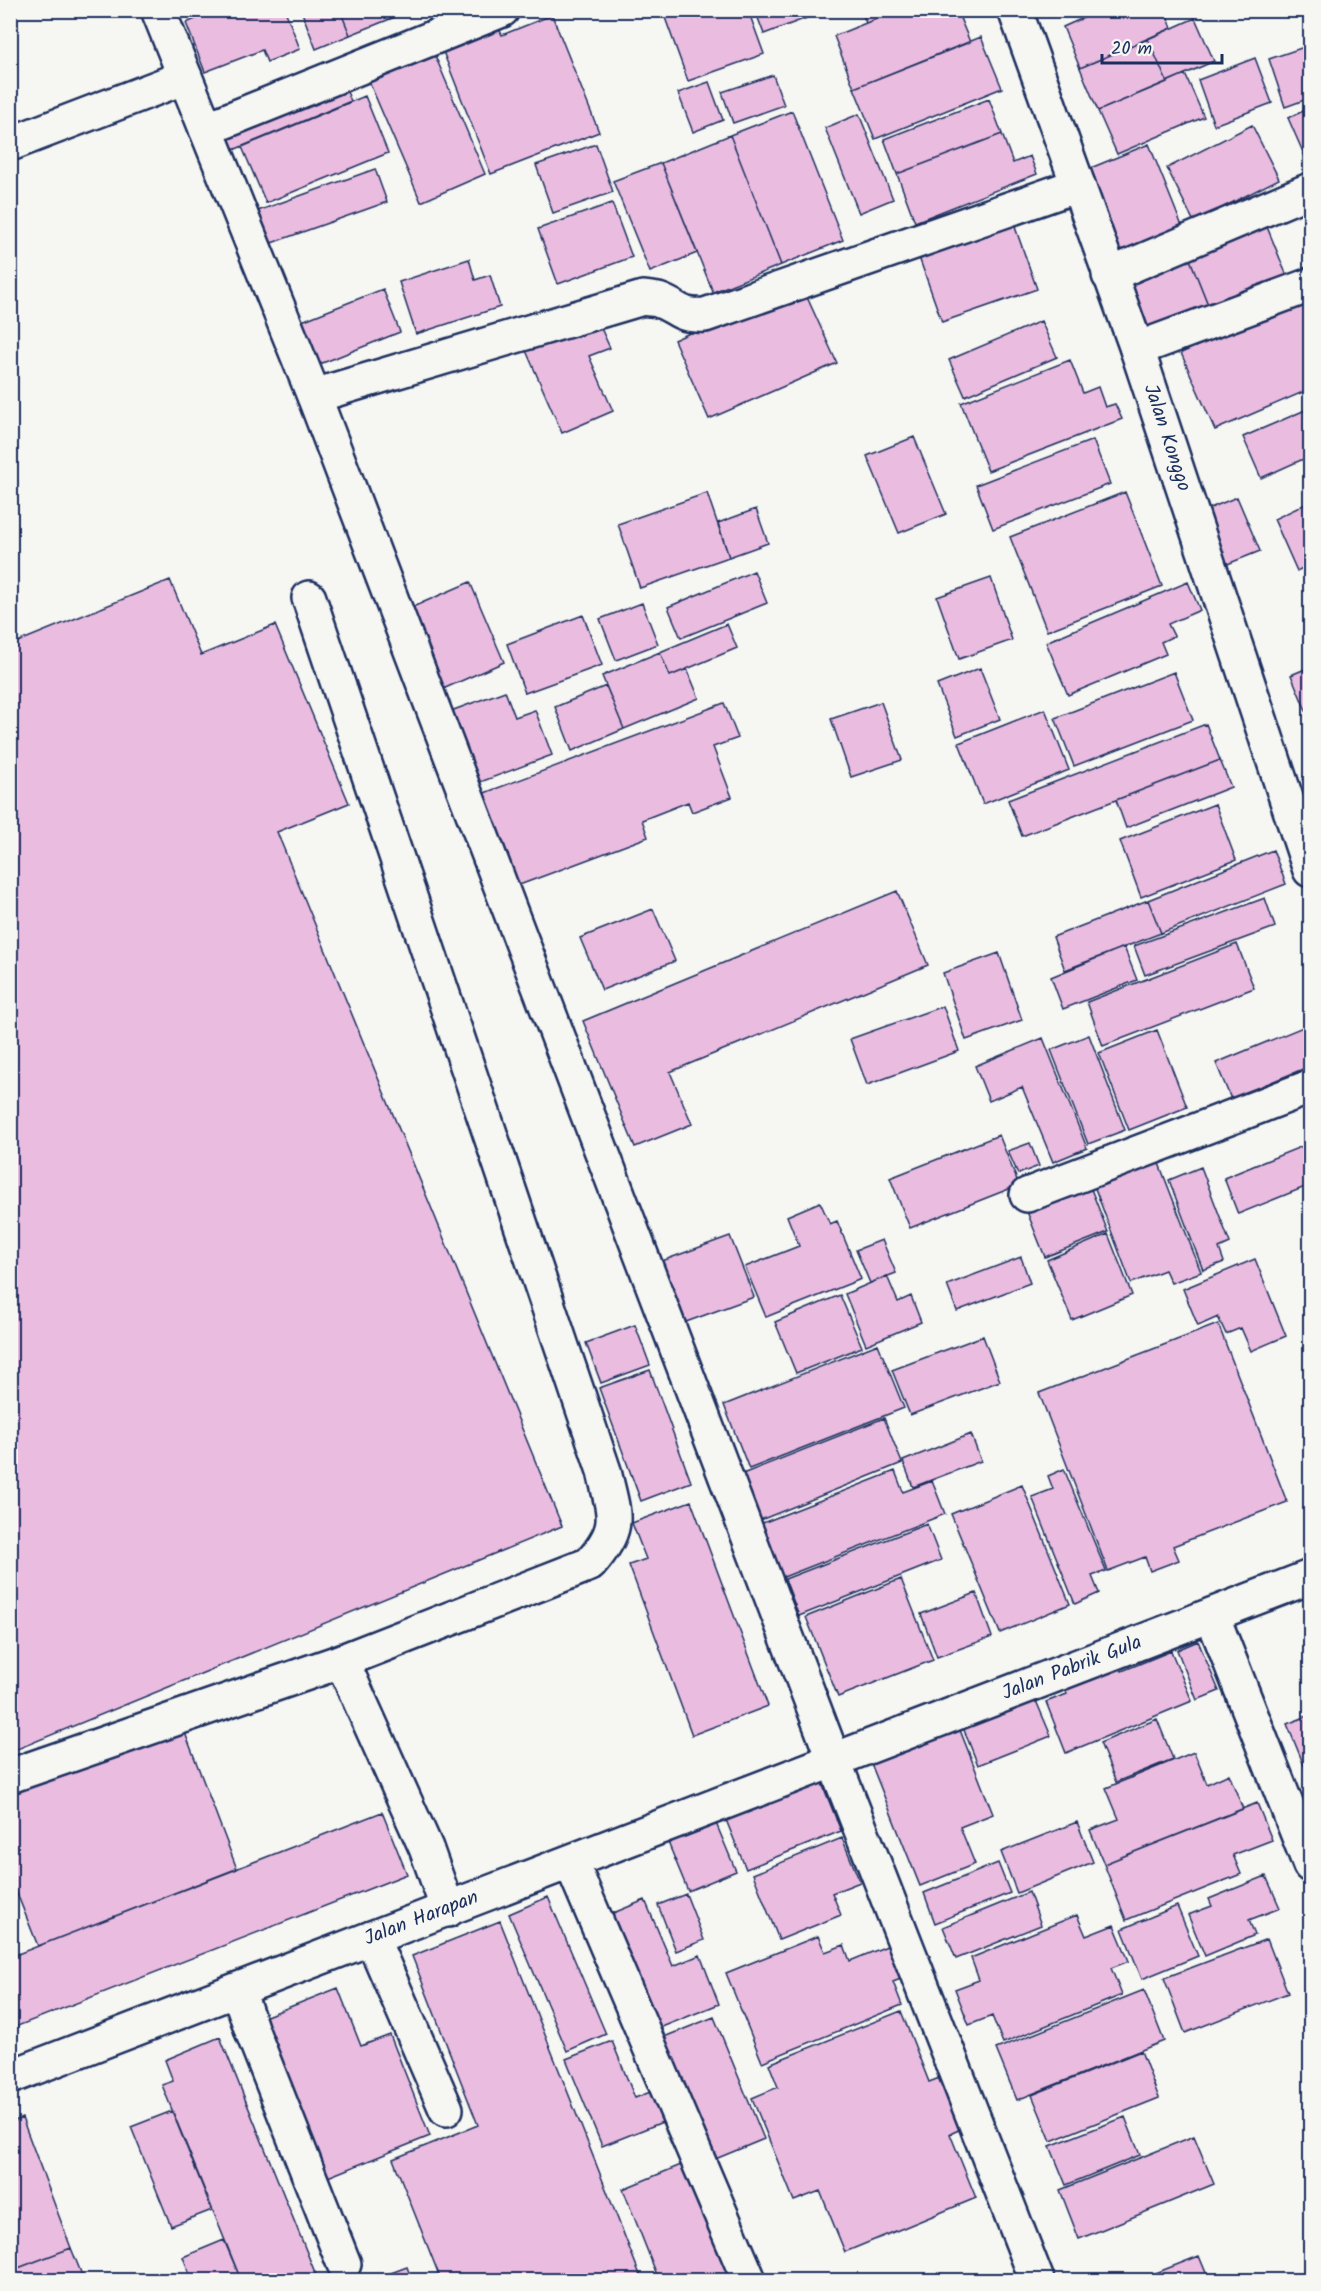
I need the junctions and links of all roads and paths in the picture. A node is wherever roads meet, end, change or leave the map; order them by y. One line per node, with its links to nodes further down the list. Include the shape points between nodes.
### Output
1 (158, 10): 4 (street)
2 (502, 10): 5 (street)
3 (1016, 10): 7 (street, Jalan Konggo)
4 (184, 77): 5 (street); 6 (street)
5 (206, 129): 12 (street)
6 (10, 144)
7 (1078, 185): 9 (street, Jalan Konggo); 12 (street, via 705,315 692,316 659,300 644,298)
8 (1311, 190): 9 (street)
9 (1109, 275): 11 (street, Jalan Konggo)
10 (1311, 285): 11 (street)
11 (1137, 348): 14 (street, Jalan Konggo)
12 (314, 396): 20 (street)
13 (309, 598): 19 (street, via 604,1471 615,1519 607,1544 590,1564)
14 (1311, 870)
15 (1311, 1087): 16 (street)
16 (1027, 1195)
17 (1311, 1577): 18 (street, Jalan Pabrik Gula)
18 (1212, 1614): 20 (street, Jalan Pabrik Gula); 23 (street)
19 (342, 1661): 21 (street); 24 (street, via 426,1848)
20 (834, 1761): 22 (street, Jalan Harapan); 31 (street)
21 (10, 1776)
22 (571, 1862): 24 (street, Jalan Harapan); 30 (street)
23 (1311, 1865)
24 (448, 1910): 25 (street, Jalan Harapan)
25 (372, 1938): 26 (street, Jalan Harapan); 28 (street)
26 (238, 1990): 27 (street, Jalan Harapan); 29 (street)
27 (10, 2077)
28 (446, 2109)
29 (344, 2264)
30 (749, 2280)
31 (1037, 2280)

